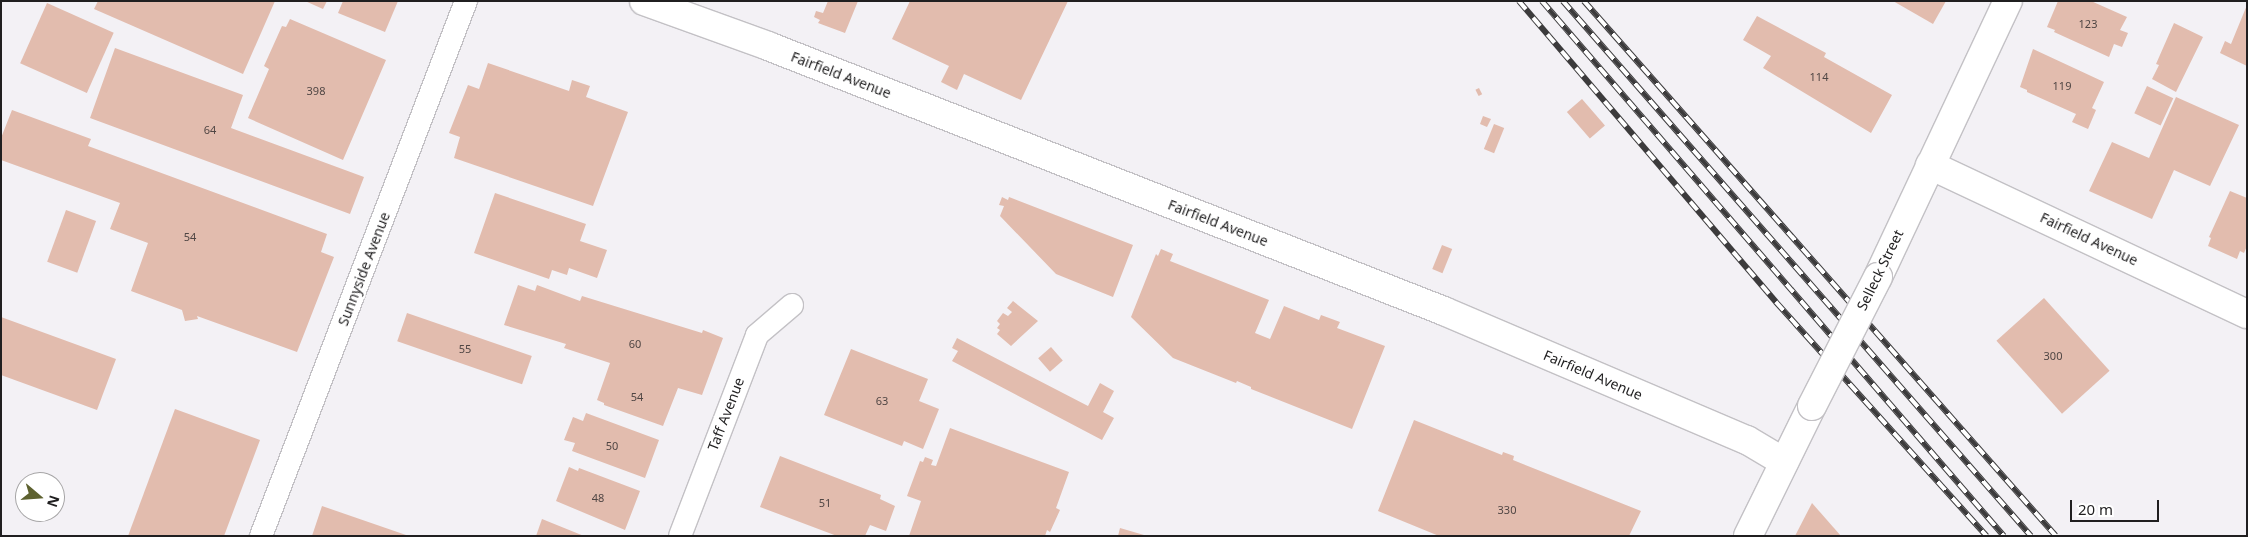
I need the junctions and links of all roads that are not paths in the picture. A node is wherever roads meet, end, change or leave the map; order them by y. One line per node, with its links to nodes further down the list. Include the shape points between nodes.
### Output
1 (466, 1): 8 (street, Sunnyside Avenue)
2 (644, 1): 7 (street, Fairfield Avenue, via 768,46 1444,312 1747,440)
3 (2008, 1): 4 (street, Selleck Street)
4 (1930, 165): 6 (street, Fairfield Avenue); 7 (street, Selleck Street, bridge, via 1878,277)
5 (792, 305): 9 (street, Taff Avenue, via 757,335)
6 (2247, 314)
7 (1784, 462): 10 (street, Selleck Street)
8 (261, 536)
9 (680, 536)
10 (1748, 536)

